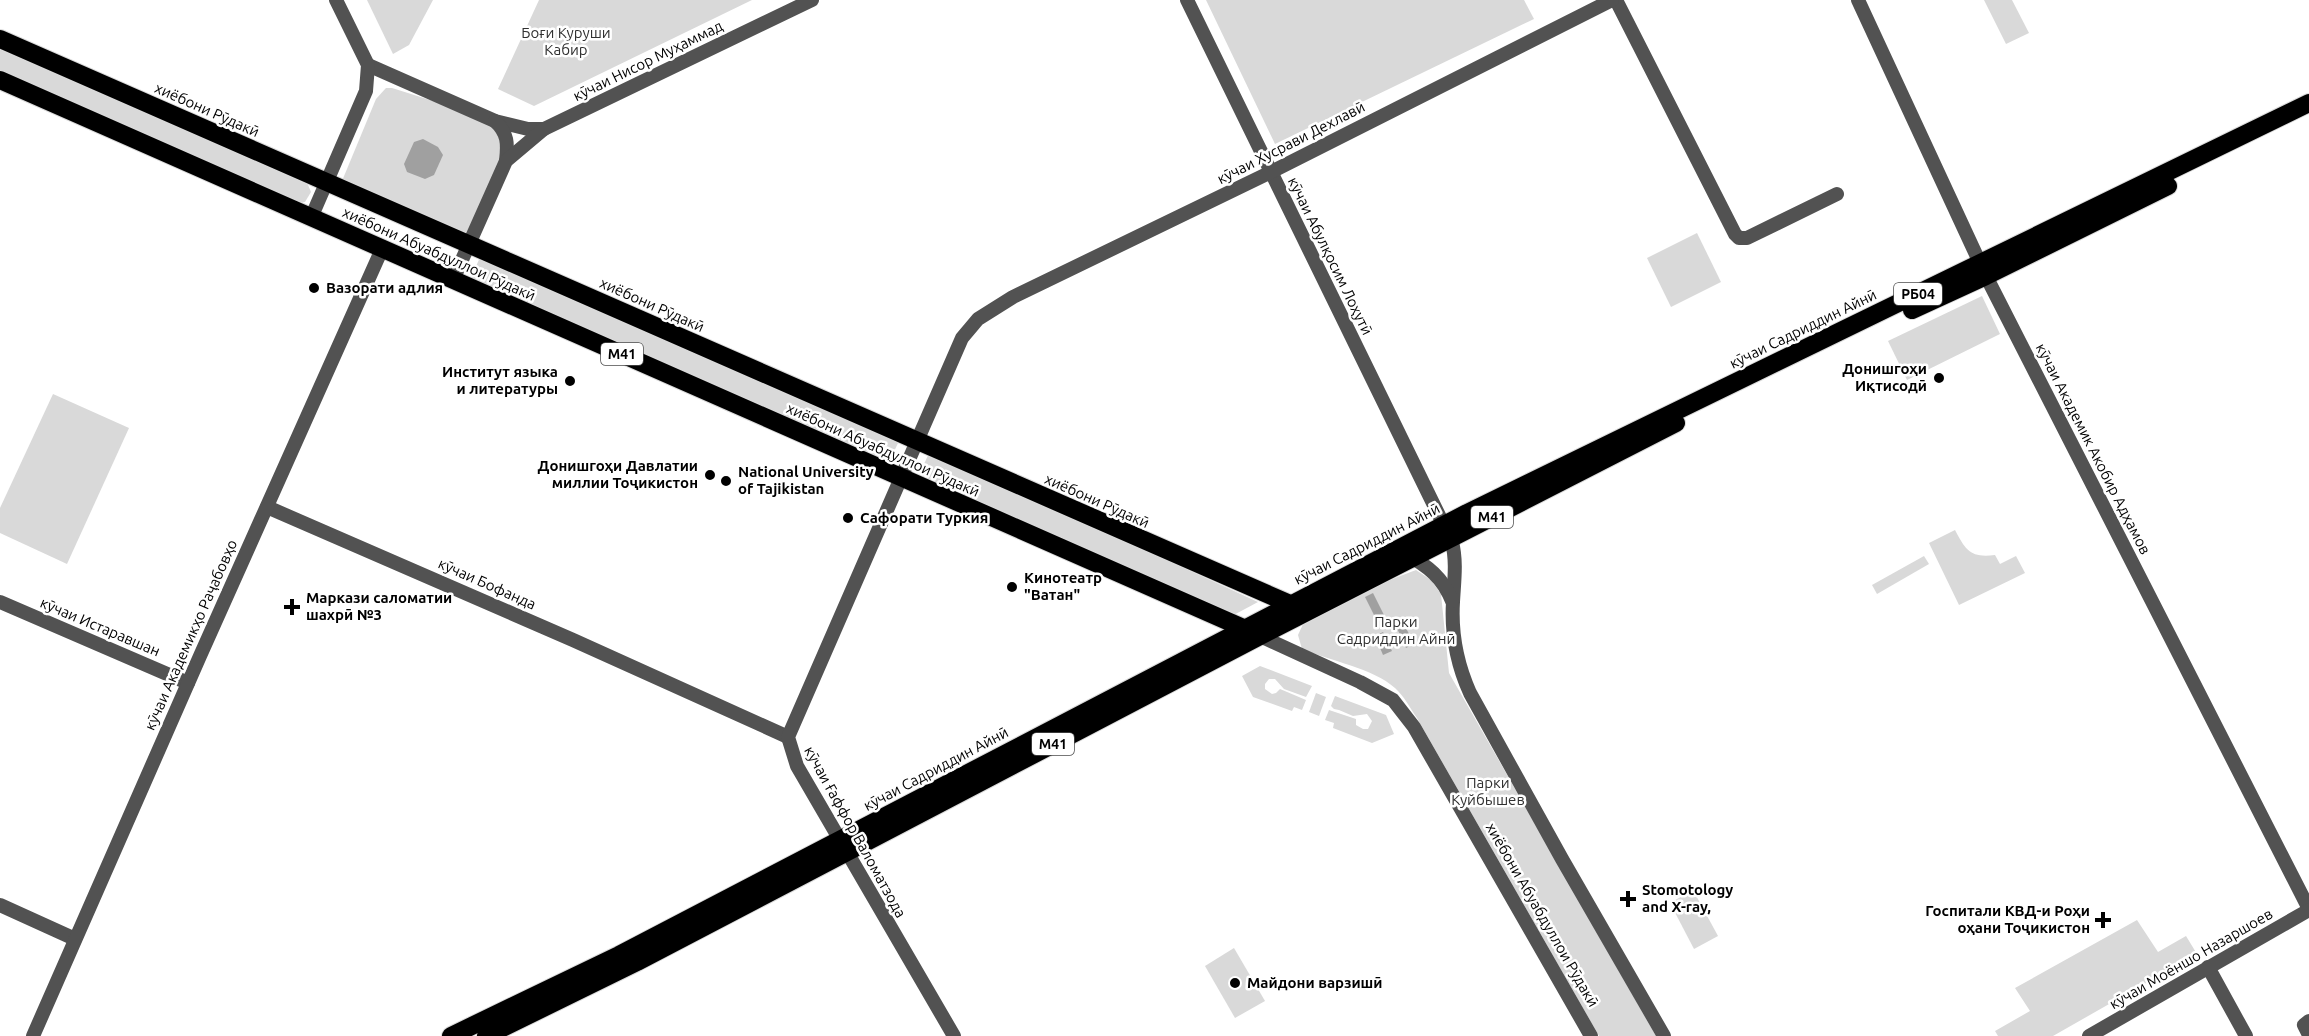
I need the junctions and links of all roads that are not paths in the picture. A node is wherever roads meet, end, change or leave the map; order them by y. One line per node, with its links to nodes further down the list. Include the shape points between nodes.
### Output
1 (336, 0): 8 (street)
2 (812, 0): 6 (street, кӯчаи Нисор Муҳаммад)
3 (1187, 0): 17 (street, кӯчаи Абулқосим Лоҳутӣ)
4 (1614, 0): 17 (street, кӯчаи Хусрави Дехлавӣ); 19 (street, via 1739,238 1747,238)
5 (1860, 1): 23 (street, кӯчаи Академик Акобир Адҳамов)
6 (795, 4): 15 (street, кӯчаи Нисор Муҳаммад)
7 (0, 39): 18 (highway, хиёбони Рӯдакӣ / M41)
8 (368, 65): 9 (street); 11 (street)
9 (389, 75): 11 (street, via 375,81); 14 (street)
10 (0, 81): 20 (highway, хиёбони Абуабдуллои Рӯдакӣ / M41)
11 (366, 91): 18 (street)
12 (2309, 103): 23 (highway, кӯчаи Садриддин Айнӣ / РБ04)
13 (2309, 115): 23 (highway, кӯчаи Садриддин Айнӣ / РБ04)
14 (495, 121): 15 (street); 16 (street, кӯчаи Нисор Муҳаммад, via 507,137)
15 (544, 129): 16 (street, кӯчаи Нисор Муҳаммад)
16 (506, 161): 21 (street, кӯчаи Нисор Муҳаммад)
17 (1270, 172): 25 (street, кӯчаи Хусрави Дехлавӣ); 30 (street, кӯчаи Абулқосим Лоҳутӣ)
18 (327, 182): 20 (street); 21 (highway, хиёбони Рӯдакӣ / M41)
19 (1837, 194)
20 (311, 218): 22 (highway, хиёбони Абуабдуллои Рӯдакӣ / M41)
21 (469, 245): 24 (street, кӯчаи Нисор Муҳаммад); 26 (highway, хиёбони Рӯдакӣ / M41)
22 (382, 249): 24 (highway, хиёбони Абуабдуллои Рӯдакӣ / M41); 29 (street, кӯчаи Академикҳо Раҷабовҳо)
23 (1984, 269): 28 (highway, кӯчаи Садриддин Айнӣ / РБ04); 42 (street, кӯчаи Академик Акобир Адҳамов)
24 (453, 280): 27 (highway, хиёбони Абуабдуллои Рӯдакӣ / M41)
25 (985, 314): 26 (street, кӯчаи Ғаффор Валоматзода, via 958,344)
26 (917, 441): 27 (street, кӯчаи Ғаффор Валоматзода); 34 (highway, хиёбони Рӯдакӣ / M41)
27 (901, 478): 35 (highway, хиёбони Абуабдуллои Рӯдакӣ / M41); 39 (street, кӯчаи Ғаффор Валоматзода)
28 (1530, 489): 30 (highway, кӯчаи Садриддин Айнӣ / M41)
29 (267, 507): 37 (street, кӯчаи Академикҳо Раҷабовҳо); 39 (street, кӯчаи Бофанда)
30 (1447, 532): 31 (highway, кӯчаи Садриддин Айнӣ / M41); 33 (street, via 1454,555)
31 (1405, 553): 33 (street, via 1437,574); 34 (highway, кӯчаи Садриддин Айнӣ / M41); 36 (highway, кӯчаи Садриддин Айнӣ / M41)
32 (0, 602): 37 (street, кӯчаи Истаравшан)
33 (1453, 603): 53 (street, via 1459,669 1470,693)
34 (1290, 604): 35 (highway, кӯчаи Садриддин Айнӣ / M41)
35 (1243, 628): 36 (highway, хиёбони Абуабдуллои Рӯдакӣ); 38 (highway, кӯчаи Садриддин Айнӣ / M41)
36 (1260, 636): 38 (highway, кӯчаи Садриддин Айнӣ / M41); 52 (street, хиёбони Абуабдуллои Рӯдакӣ, via 1393,700 1414,728)
37 (188, 683): 43 (street, кӯчаи Академикҳо Раҷабовҳо)
38 (1068, 728): 40 (highway, кӯчаи Садриддин Айнӣ / M41)
39 (788, 737): 40 (street, кӯчаи Ғаффор Валоматзода, via 796,766)
40 (843, 846): 45 (highway, кӯчаи Садриддин Айнӣ / M41); 51 (street, кӯчаи Ғаффор Валоматзода)
41 (0, 906): 43 (street)
42 (2309, 909): 44 (street, кӯчаи Моёншо Назаршоев)
43 (75, 939): 48 (street, кӯчаи Академикҳо Раҷабовҳо)
44 (2208, 967): 54 (street, кӯчаи Моёншо Назаршоев); 55 (street)
45 (588, 979): 49 (highway, кӯчаи Садриддин Айнӣ / M41); 50 (highway, кӯчаи Садриддин Айнӣ / M41)
46 (2309, 1021): 47 (street, via 2304,1025)
47 (2309, 1035)
48 (33, 1036)
49 (451, 1036)
50 (486, 1036)
51 (954, 1036)
52 (1591, 1036)
53 (1664, 1036)
54 (2089, 1036)
55 (2246, 1036)

